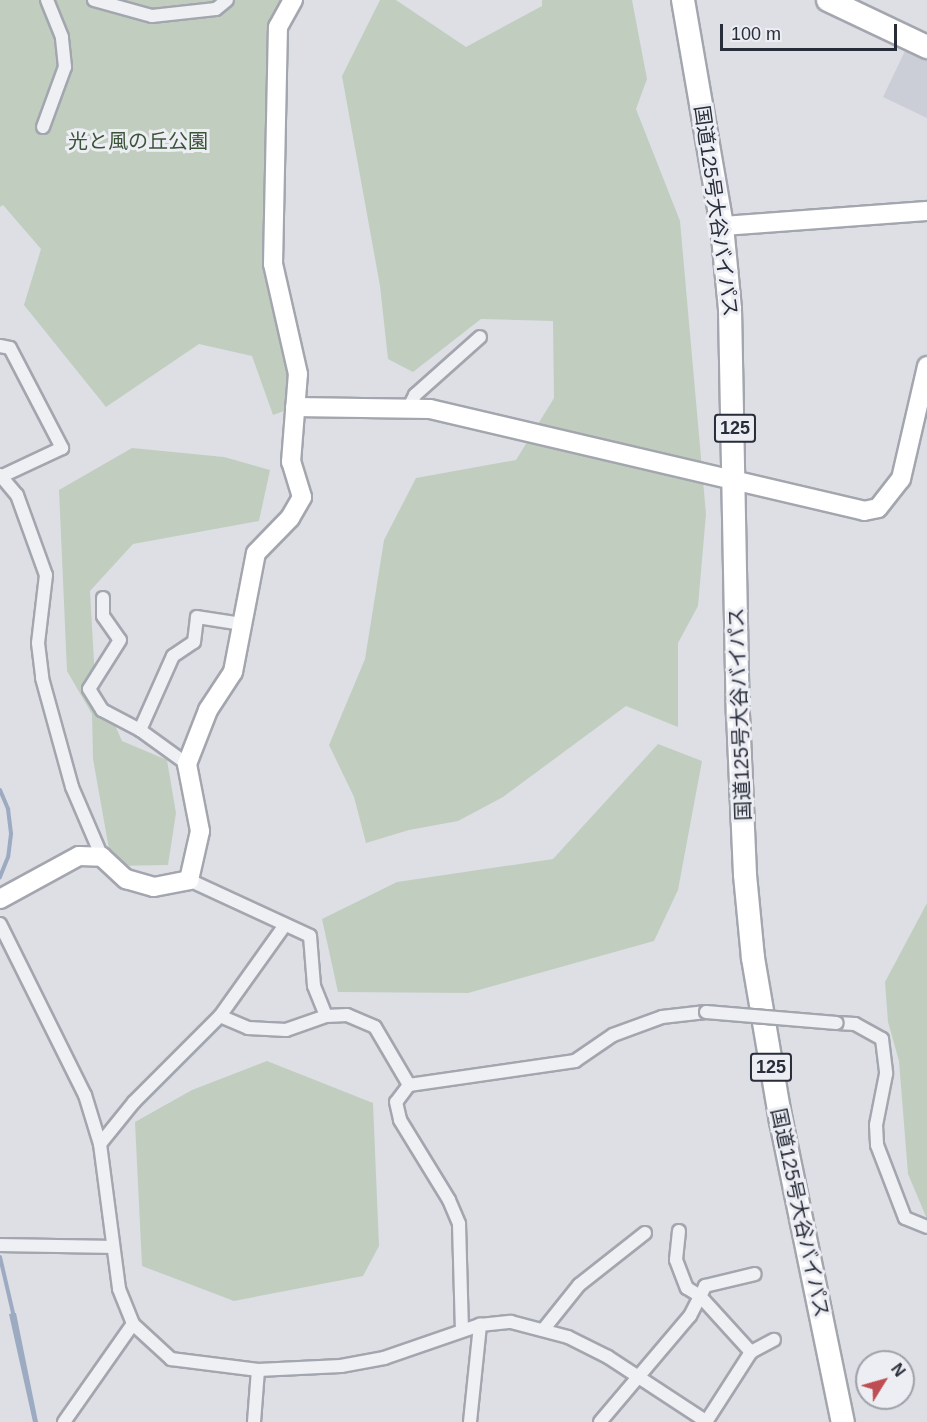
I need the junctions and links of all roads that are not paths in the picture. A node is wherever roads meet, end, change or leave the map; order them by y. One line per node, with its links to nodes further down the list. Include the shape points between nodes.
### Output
1 (47, 0): 8 (street, via 62,37 65,67)
2 (94, 0): 3 (street, via 152,16 216,9)
3 (227, 0)
4 (293, 0): 14 (street, via 278,27 273,264 298,374)
5 (683, 0): 10 (highway, 国道125号大谷バイパス / 125)
6 (828, 0): 7 (highway)
7 (927, 47)
8 (43, 127)
9 (927, 211): 10 (street)
10 (722, 226): 17 (highway, 国道125号大谷バイパス / 125, via 734,375)
11 (480, 337): 15 (street, via 415,395)
12 (0, 346): 16 (street, via 10,348 62,448)
13 (927, 366): 17 (street, via 901,479 878,508 855,510)
14 (295, 407): 15 (street); 19 (street, via 291,462 302,497 290,518 256,553)
15 (408, 409): 17 (street, via 430,409)
16 (0, 476): 22 (street, via 17,495 46,575 38,643 42,678 72,787)
17 (735, 482): 51 (highway, 国道125号大谷バイパス / 125, via 738,714 753,958 781,1121)
18 (103, 598): 20 (street, via 103,616 120,640 89,689 102,710)
19 (243, 624): 20 (street, via 197,617 194,642 173,656); 21 (street, via 233,672 208,710)
20 (140, 730): 21 (street)
21 (187, 764): 23 (street, via 200,831)
22 (102, 857): 23 (street, via 126,879 154,887); 24 (street, via 79,856 62,862)
23 (189, 880): 26 (street)
24 (0, 899)
25 (0, 924): 30 (street, via 85,1095)
26 (285, 925): 27 (street); 28 (street, via 310,936 314,986)
27 (220, 1016): 28 (street, via 248,1028 286,1030); 30 (street, via 134,1102)
28 (326, 1016): 29 (street, via 346,1016 375,1027)
29 (409, 1085): 31 (street, bridge, via 575,1061 613,1035 662,1017 706,1012 855,1024 882,1040 886,1074 876,1125 877,1145 905,1218); 41 (street, via 396,1102 400,1120 449,1200 459,1224)
30 (100, 1144): 35 (street)
31 (927, 1227)
32 (679, 1232): 37 (street, via 676,1260 687,1288)
33 (645, 1233): 40 (street, via 579,1285)
34 (0, 1245): 35 (street)
35 (111, 1247): 38 (street, via 119,1289)
36 (755, 1274): 37 (street, via 705,1287)
37 (700, 1296): 43 (street); 45 (street, via 690,1316)
38 (133, 1324): 44 (street, via 171,1359); 46 (street)
39 (480, 1325): 40 (street, via 511,1322); 41 (street); 48 (street)
40 (543, 1330): 45 (street, via 568,1337)
41 (462, 1331): 44 (street, via 384,1358 342,1366)
42 (774, 1340): 43 (street)
43 (751, 1352): 50 (street)
44 (258, 1370): 47 (street)
45 (638, 1374): 49 (street); 50 (street)
46 (64, 1422)
47 (255, 1422)
48 (470, 1422)
49 (600, 1422)
50 (706, 1422)
51 (843, 1422)

